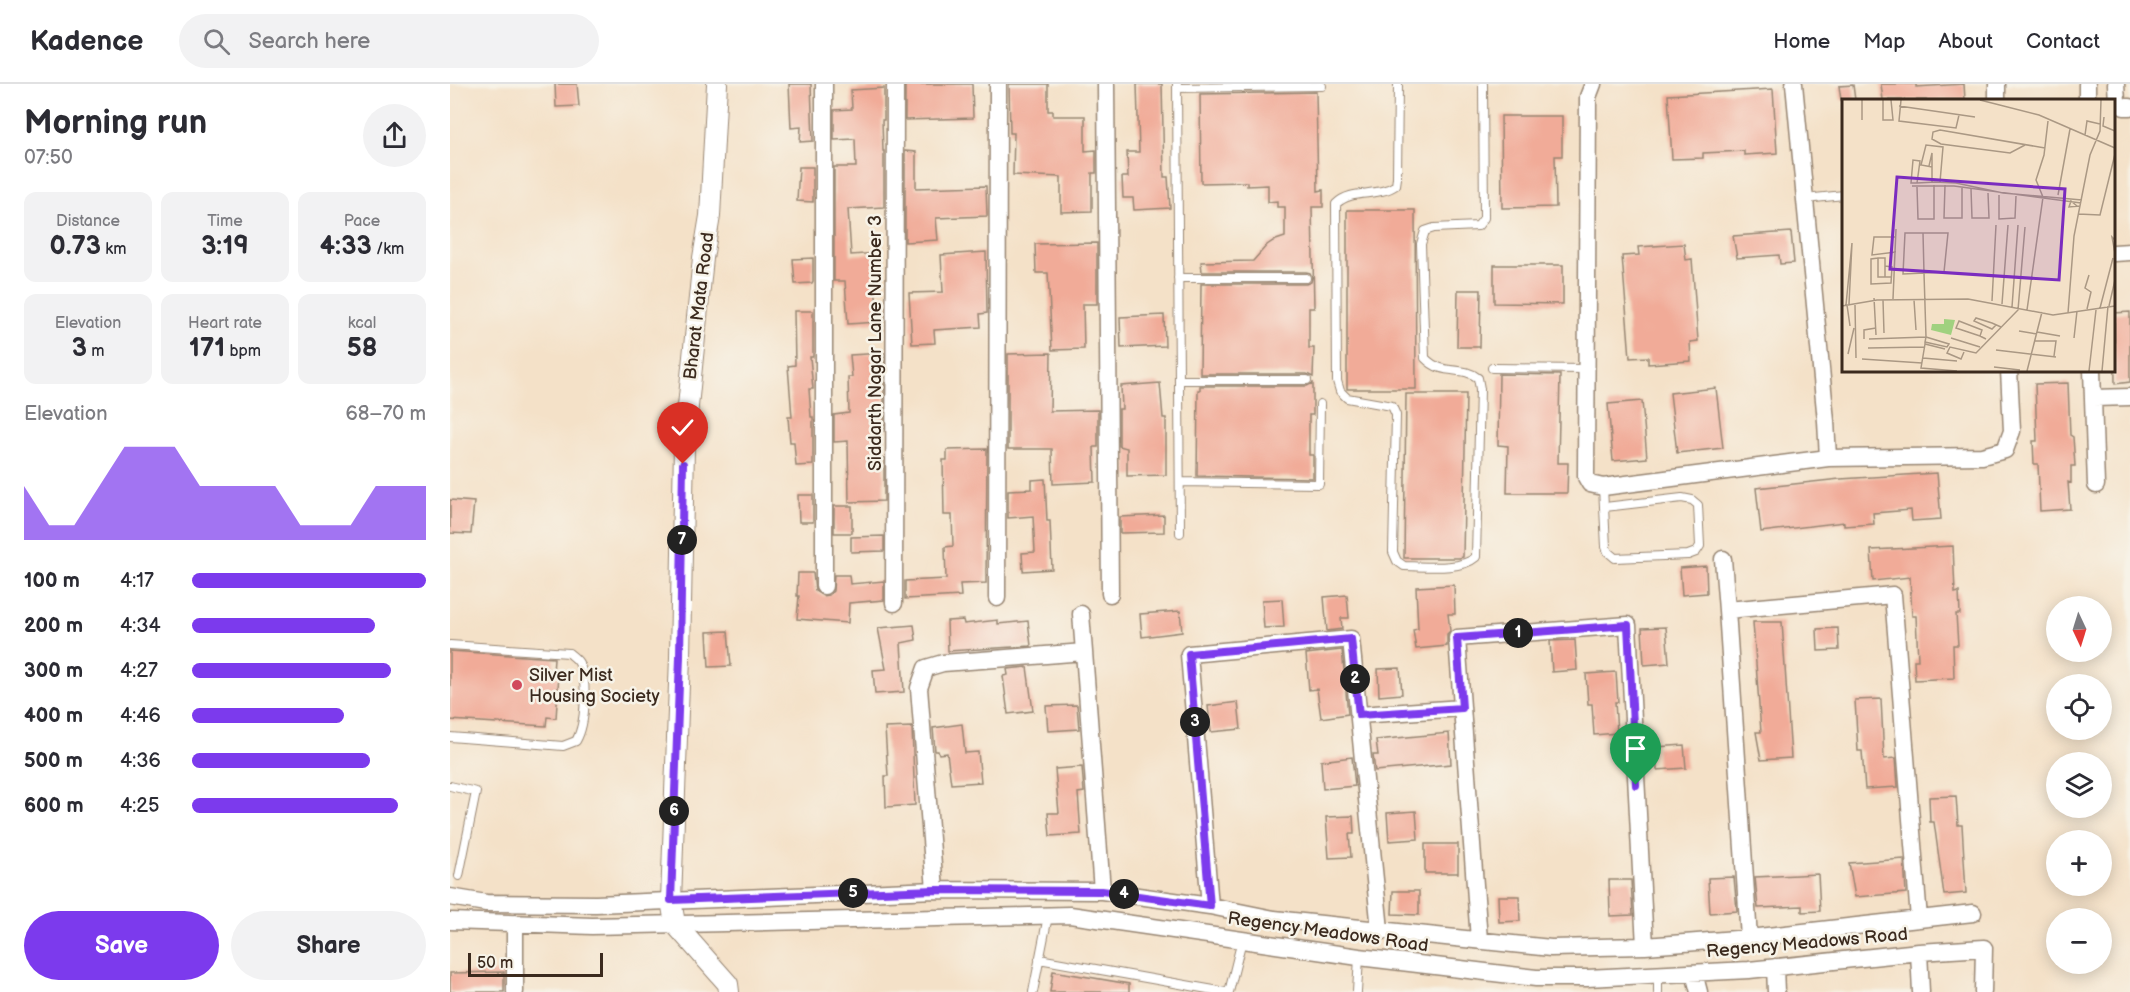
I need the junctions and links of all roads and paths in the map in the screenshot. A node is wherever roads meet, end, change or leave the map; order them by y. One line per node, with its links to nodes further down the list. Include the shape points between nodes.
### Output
1 (717, 84): 52 (street, Bharat Mata Road, via 710,216 683,464)
2 (824, 84): 36 (street)
3 (895, 84): 39 (street, Siddarth Nagar Lane Number 3)
4 (998, 84): 38 (street)
5 (1106, 84): 37 (street)
6 (1398, 84): 7 (lane, via 1396,185 1389,190 1347,196 1336,204 1336,360 1337,381 1347,398 1392,406 1396,415 1393,552 1404,566 1458,565 1476,557 1480,388 1472,373 1439,369 1425,358 1421,244 1425,231 1478,226 1484,218)
7 (1483, 84)
8 (1593, 84): 21 (street, via 1588,97)
9 (1794, 84): 15 (street)
10 (2116, 84): 13 (street, via 2117,102)
11 (1177, 86): 12 (lane); 18 (lane)
12 (1322, 86)
13 (2130, 106)
14 (1842, 195): 15 (lane)
15 (1806, 199): 29 (street)
16 (2130, 252): 17 (street)
17 (2115, 253)
18 (1178, 278): 19 (lane); 24 (lane)
19 (1306, 278)
20 (1492, 368): 21 (lane)
21 (1586, 369): 32 (street, via 1586,477 1590,484)
22 (2009, 372): 29 (street, via 2012,431 2005,450 1982,456)
23 (2092, 372): 27 (street)
24 (1179, 380): 25 (lane); 30 (lane)
25 (1307, 380)
26 (2130, 397): 27 (street)
27 (2094, 398): 31 (street)
28 (1320, 404): 30 (lane, via 1319,484)
29 (1828, 458): 32 (street)
30 (1179, 482): 34 (lane)
31 (2096, 485)
32 (1603, 487): 33 (lane)
33 (1605, 507): 33 (lane, via 1606,547 1615,558 1688,555 1700,546 1698,505 1692,500)
34 (1180, 533)
35 (1723, 559): 40 (street)
36 (824, 586)
37 (1110, 594)
38 (997, 598)
39 (894, 603)
40 (1727, 610): 56 (street, via 1893,596); 61 (street)
41 (1082, 614): 43 (street)
42 (450, 645): 46 (lane, via 569,653 578,661 585,680 583,730 576,741 563,746)
43 (1084, 652): 49 (street, via 943,663 926,669 919,688); 50 (street)
44 (1462, 708): 45 (street); 63 (street); 64 (street, via 1457,638 1628,625)
45 (1359, 715): 53 (street, via 1351,639 1189,654); 60 (street)
46 (450, 737)
47 (450, 786): 48 (lane, via 476,792)
48 (459, 876)
49 (935, 890): 50 (street); 52 (street)
50 (1102, 891): 53 (street)
51 (450, 897): 52 (street, via 486,903)
52 (671, 900): 59 (street, Bharat Mata Road)
53 (1210, 906): 60 (street, via 1274,919)
54 (1973, 913): 56 (street)
55 (1048, 916): 59 (street, Regency Meadows Road); 62 (street, Regency Meadows Road, via 1070,915); 67 (lane)
56 (1919, 919): 61 (street)
57 (450, 921): 58 (street, Regency Meadows Road)
58 (515, 923): 59 (street, Regency Meadows Road); 71 (street)
59 (675, 924): 72 (street, via 728,984)
60 (1380, 930): 63 (street)
61 (1749, 938): 64 (street)
62 (1242, 940): 66 (street, Regency Meadows Road); 74 (lane)
63 (1479, 940): 64 (street, via 1551,948)
64 (1645, 946)
65 (1919, 952): 68 (street, Regency Meadows Road); 79 (street); 80 (street, Regency Meadows Road, via 1984,948)
66 (1359, 957): 70 (street, Regency Meadows Road, via 1536,978); 75 (lane)
67 (1039, 959): 73 (lane); 74 (lane)
68 (1775, 967): 69 (street, Regency Meadows Road); 78 (street)
69 (1694, 973): 70 (street, Regency Meadows Road); 77 (street)
70 (1658, 974): 76 (lane)
71 (515, 992)
72 (729, 992)
73 (1033, 992)
74 (1227, 992)
75 (1357, 992)
76 (1658, 992)
77 (1699, 992)
78 (1776, 992)
79 (1921, 992)
80 (1983, 992)

